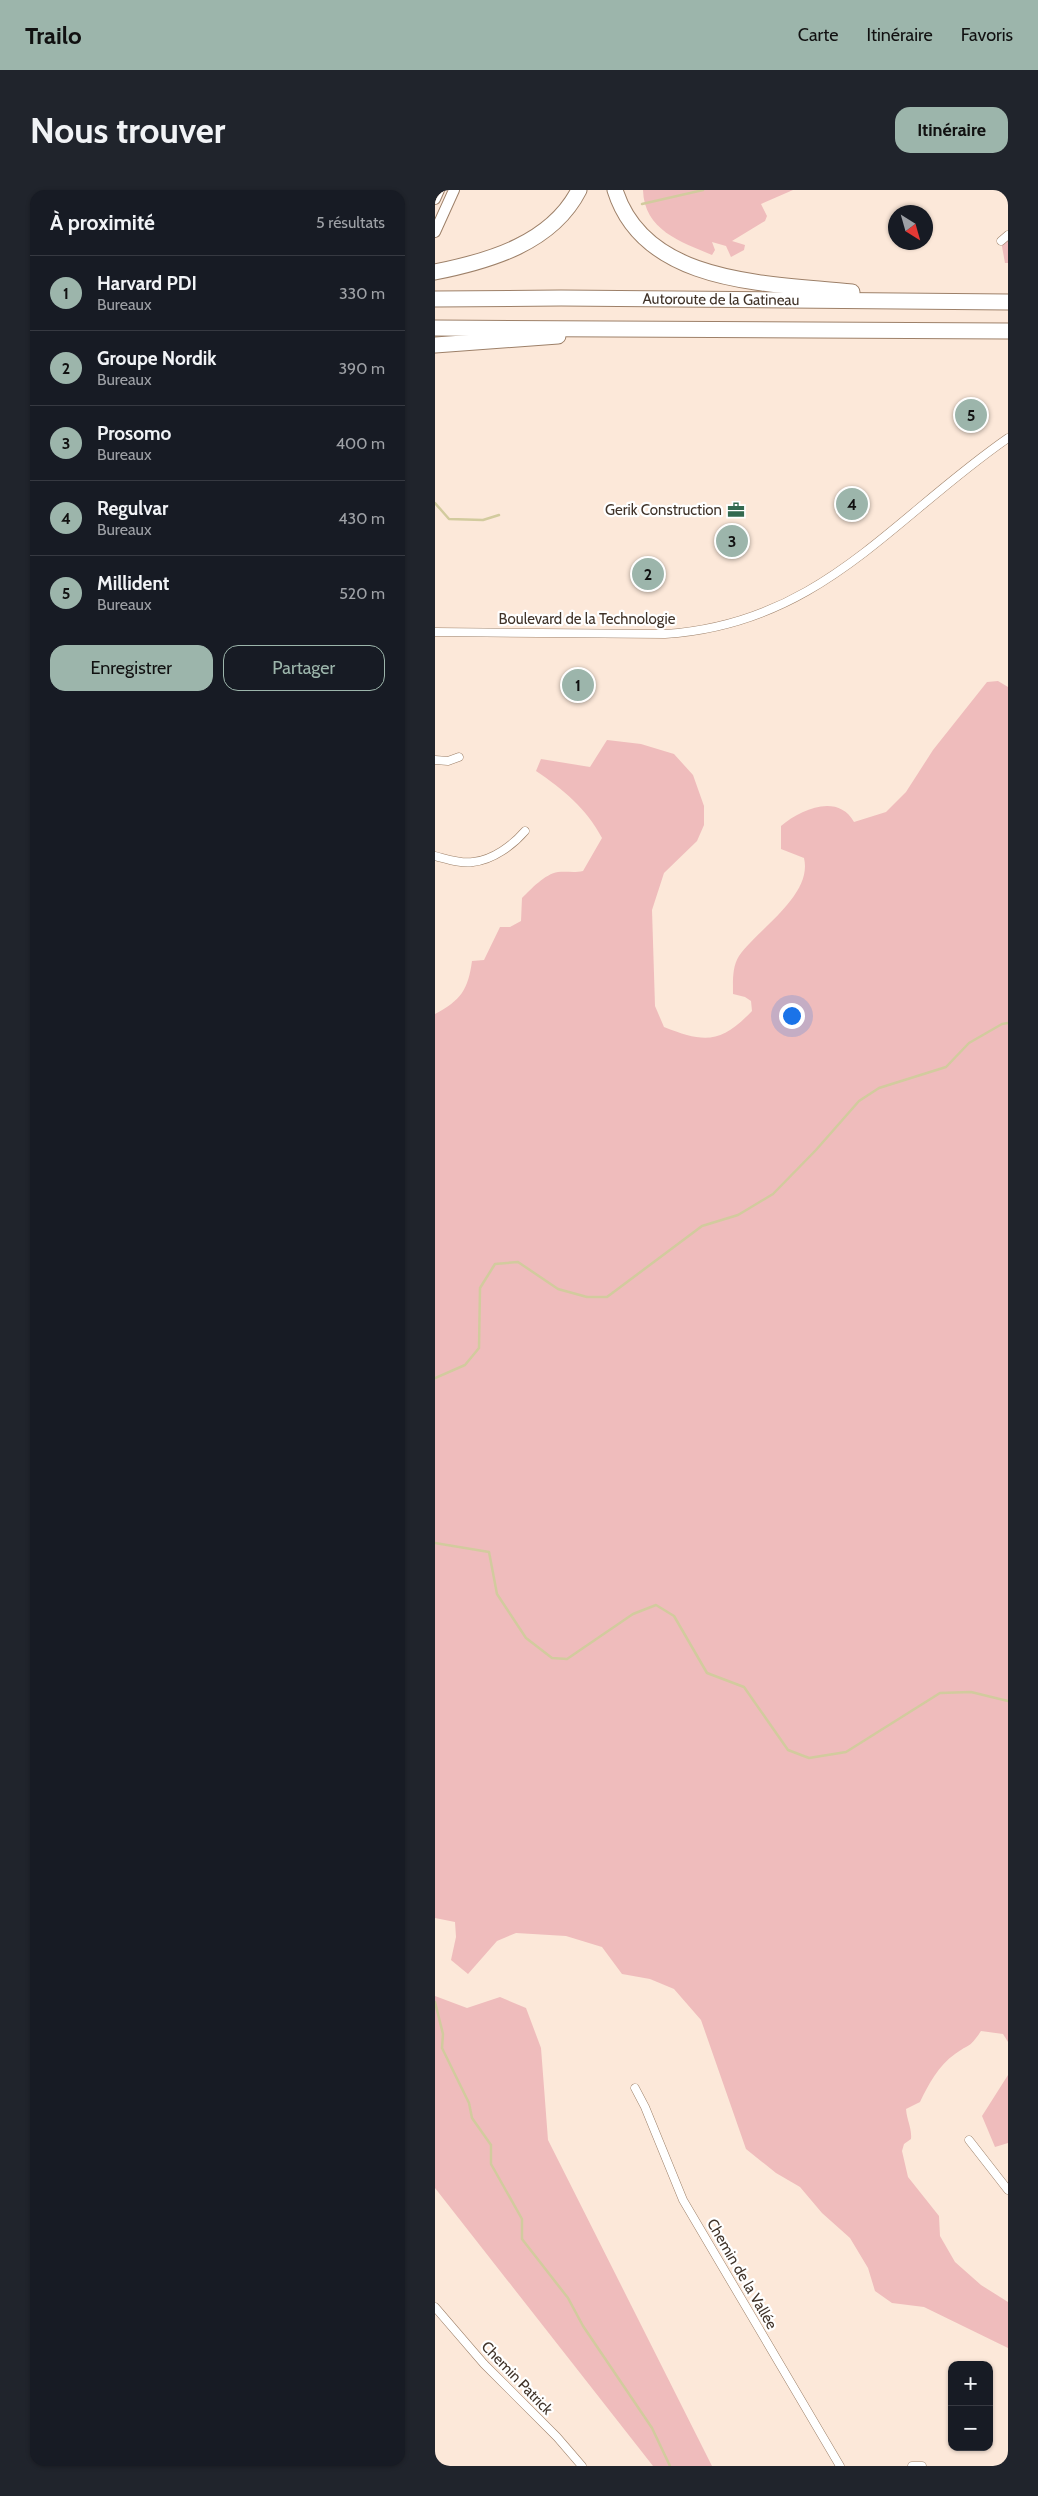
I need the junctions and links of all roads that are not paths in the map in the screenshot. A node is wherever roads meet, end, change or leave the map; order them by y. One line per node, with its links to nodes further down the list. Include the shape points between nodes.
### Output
1 (439, 190): 5 (street)
2 (454, 190): 6 (street)
3 (579, 190): 9 (highway, via 560,218 530,240 495,256)
4 (615, 190): 11 (highway, via 627,218 643,237 670,256 705,271 764,283)
5 (435, 199)
6 (435, 231)
7 (1008, 235): 8 (street)
8 (1001, 241)
9 (435, 272)
10 (435, 298): 11 (highway, Autoroute de la Gatineau)
11 (940, 302): 12 (highway, Autoroute de la Gatineau)
12 (1008, 302)
13 (435, 328): 14 (highway, Autoroute de la Gatineau)
14 (641, 328): 15 (highway, Autoroute de la Gatineau); 16 (highway)
15 (1008, 331)
16 (435, 345)
17 (1008, 438): 18 (street, Boulevard de la Technologie, via 839,572 793,600 749,618 703,630 665,634)
18 (435, 632)
19 (459, 757): 20 (street, via 448,761)
20 (435, 760)
21 (525, 831): 22 (street, via 514,844 482,861 464,862)
22 (435, 856)
23 (635, 2088): 28 (street, Chemin de la Vallée, via 683,2200)
24 (969, 2140): 25 (street)
25 (1008, 2190)
26 (435, 2307): 27 (street, Chemin Patrick, via 484,2364)
27 (582, 2466)
28 (840, 2466)
29 (912, 2466): 30 (street)
30 (922, 2466)

